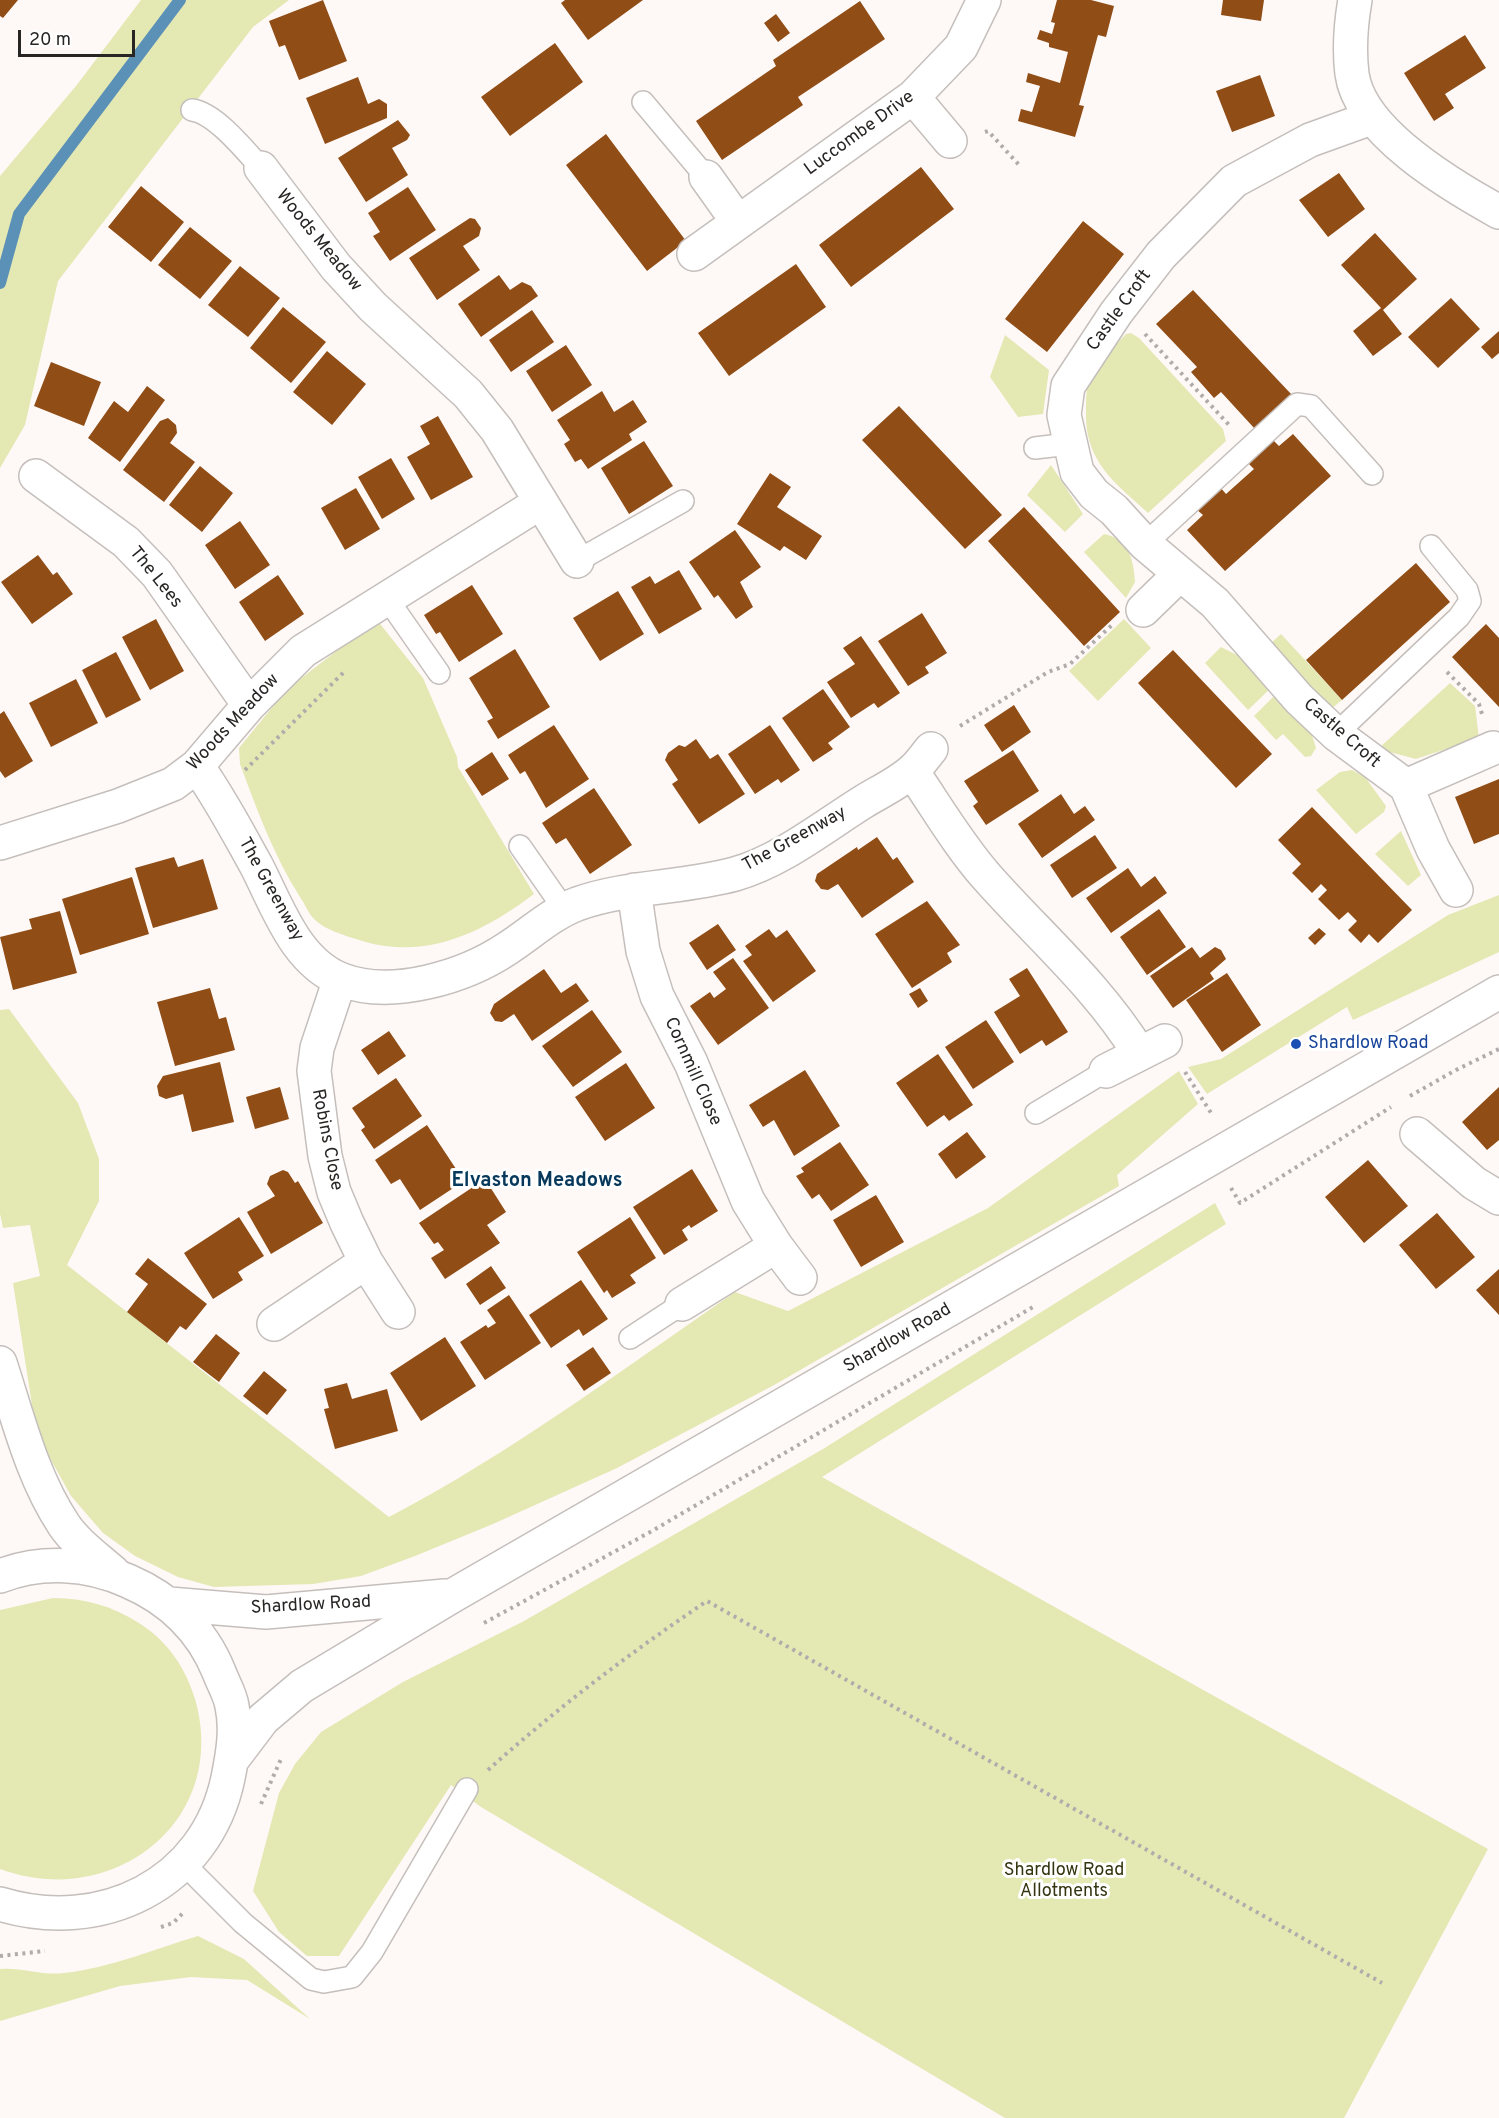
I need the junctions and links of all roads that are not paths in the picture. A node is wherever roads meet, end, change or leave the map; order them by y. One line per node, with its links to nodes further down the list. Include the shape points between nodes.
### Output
1 (984, 0): 3 (street, Luccombe Drive, via 961,47)
2 (1355, 0): 6 (street, via 1351,20 1352,76)
3 (913, 97): 7 (street); 11 (street, Luccombe Drive)
4 (643, 102): 9 (lane)
5 (192, 110): 8 (lane, via 212,119)
6 (1371, 118): 10 (street, via 1415,158); 13 (street, Castle Croft, via 1310,140 1234,181 1161,255 1116,313 1068,386 1064,415)
7 (950, 141)
8 (261, 168): 18 (street, Woods Meadow, via 336,267 373,307 468,394 497,430)
9 (706, 177): 11 (street)
10 (1499, 212)
11 (738, 222): 12 (street, Luccombe Drive)
12 (694, 254)
13 (1069, 444): 14 (lane); 19 (street, Castle Croft, via 1077,472)
14 (1035, 448)
15 (1372, 474): 19 (lane, via 1311,406 1297,404)
16 (36, 476): 26 (street, The Lees, via 126,542 157,574)
17 (683, 501): 21 (lane, Woods Meadow)
18 (541, 502): 21 (street, Woods Meadow); 23 (street, Woods Meadow)
19 (1145, 544): 22 (street, Castle Croft)
20 (1431, 546): 27 (lane, via 1467,590 1470,601 1460,617)
21 (577, 561)
22 (1180, 574): 24 (street); 27 (street, Castle Croft, via 1215,603 1299,699)
23 (386, 597): 25 (lane); 26 (street, Woods Meadow, via 303,651)
24 (1143, 610)
25 (439, 673)
26 (249, 705): 29 (street, Woods Meadow)
27 (1336, 734): 30 (street, Castle Croft)
28 (1496, 747): 30 (street)
29 (197, 766): 31 (street, Woods Meadow, via 156,792); 36 (street, The Greenway, via 219,797 285,925 319,965)
30 (1406, 786): 34 (street)
31 (0, 843)
32 (520, 846): 35 (lane)
33 (634, 890): 35 (street, The Greenway); 38 (street, The Greenway, via 687,884 756,866 922,760 984,874 1074,968 1123,1027 1152,1047); 42 (street, Cornmill Close, via 643,951 657,996 691,1063 748,1201)
34 (1456, 890)
35 (564, 909): 36 (street, The Greenway, via 507,949 462,973 393,986 360,985)
36 (340, 979): 43 (street, Robins Close, via 317,1048 316,1096 334,1192)
37 (1499, 992): 52 (street, Shardlow Road)
38 (1106, 1071): 39 (lane)
39 (1036, 1113)
40 (1417, 1134): 41 (street, via 1474,1183)
41 (1499, 1198)
42 (776, 1246): 44 (street, Cornmill Close); 45 (street)
43 (366, 1262): 46 (street, Robins Close); 47 (street)
44 (800, 1278)
45 (682, 1304): 48 (lane)
46 (398, 1312)
47 (274, 1324)
48 (630, 1338)
49 (0, 1363): 50 (street, via 30,1457 64,1525)
50 (117, 1575): 51 (street, via 52,1565); 53 (street)
51 (0, 1576)
52 (452, 1596): 53 (street, Shardlow Road, via 266,1612); 54 (street, Shardlow Road, via 302,1686 263,1719)
53 (169, 1605): 54 (street, via 200,1637 232,1704 236,1731)
54 (232, 1760): 56 (street, via 225,1793 200,1846)
55 (467, 1789): 56 (lane, via 372,1952 352,1977 324,1982 311,1979 243,1923)
56 (184, 1864): 57 (street, via 148,1890 104,1908 42,1913)
57 (3, 1907)

